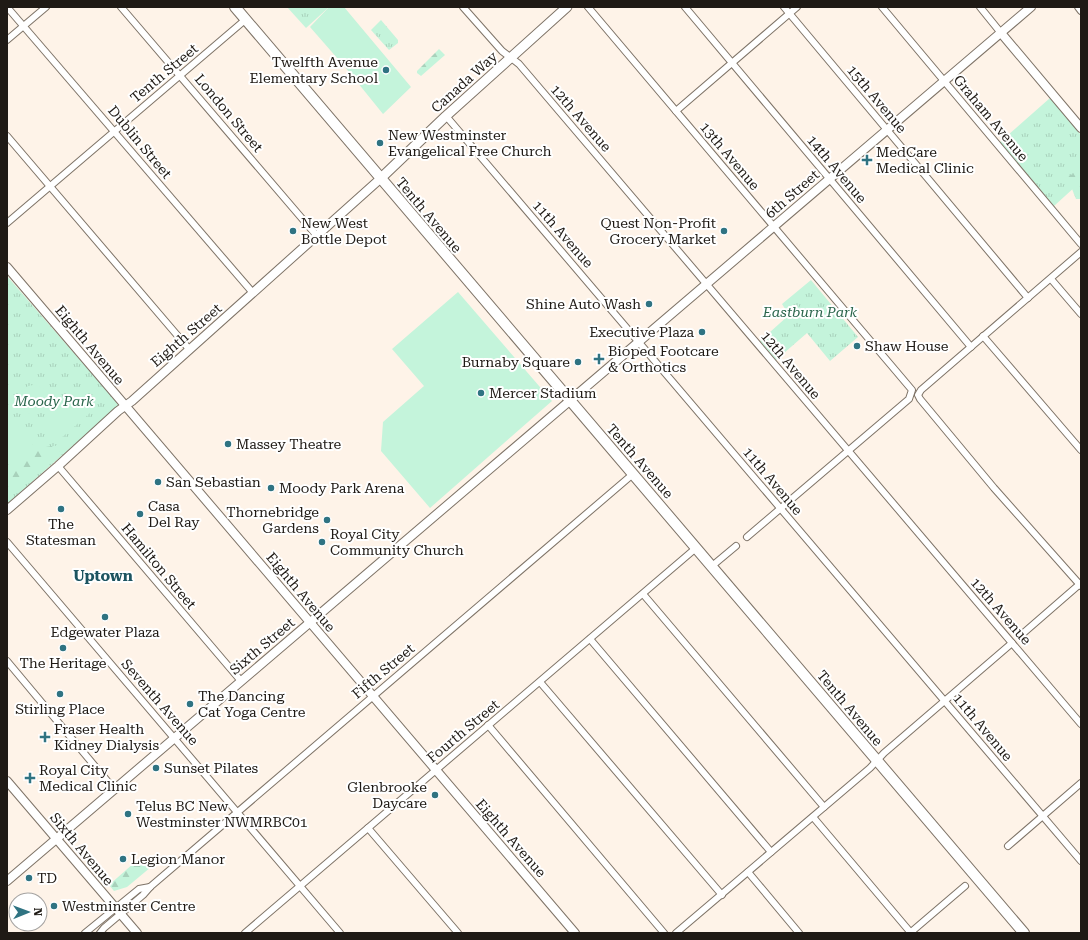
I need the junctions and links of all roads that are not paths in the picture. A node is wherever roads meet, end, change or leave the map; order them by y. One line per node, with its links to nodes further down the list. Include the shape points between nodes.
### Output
1 (7, 7): 18 (street, Dublin Street)
2 (46, 7): 18 (street)
3 (122, 7): 23 (street, London Street)
4 (235, 7): 17 (main road, Tenth Avenue)
5 (464, 7): 21 (street, 12th Avenue)
6 (567, 7): 21 (main road, Canada Way)
7 (588, 7): 25 (street, 13th Avenue)
8 (685, 7): 22 (street, 14th Avenue)
9 (784, 7): 16 (street, 15th Avenue)
10 (798, 7): 16 (street)
11 (882, 7): 24 (street, Graham Avenue)
12 (980, 7): 19 (street)
13 (1031, 7): 19 (street, 6th Street)
14 (1078, 7): 15 (street)
15 (1081, 11)
16 (789, 14): 22 (street); 28 (street, 15th Avenue)
17 (245, 20): 23 (street, Tenth Street); 31 (main road, Tenth Avenue)
18 (25, 26): 20 (street); 29 (street, Dublin Street)
19 (1001, 33): 24 (street, 6th Street); 27 (street)
20 (7, 40)
21 (511, 58): 26 (main road, Canada Way); 41 (street, 12th Avenue, via 519,64)
22 (733, 63): 25 (street); 32 (street, 14th Avenue)
23 (180, 75): 29 (street, Tenth Street); 36 (street, London Street)
24 (944, 81): 28 (street, 6th Street); 37 (street, Graham Avenue)
25 (676, 111): 35 (street, 13th Avenue)
26 (446, 116): 31 (main road, Canada Way); 46 (street, 11th Avenue)
27 (1081, 128)
28 (887, 130): 32 (street, 6th Street); 43 (street, 15th Avenue)
29 (114, 131): 33 (street, Tenth Street); 42 (street, Dublin Street)
30 (7, 136): 33 (street)
31 (380, 178): 36 (street, Eighth Street); 50 (main road, Tenth Avenue)
32 (830, 179): 35 (street, 6th Street); 47 (street, 14th Avenue)
33 (50, 187): 34 (street, Tenth Street); 48 (street)
34 (7, 223)
35 (774, 227): 41 (street, 6th Street); 49 (street, 13th Avenue)
36 (317, 236): 42 (street, Eighth Street)
37 (1081, 244)
38 (1081, 252): 40 (street)
39 (7, 267): 51 (street, Eighth Avenue)
40 (1051, 279): 43 (street); 44 (street)
41 (707, 284): 46 (street, 6th Street); 53 (street, 12th Avenue)
42 (253, 293): 48 (street, Eighth Street)
43 (1028, 298): 45 (street)
44 (1081, 314)
45 (983, 336): 47 (street); 52 (street)
46 (639, 342): 50 (street, 6th Street); 56 (street, 11th Avenue)
47 (971, 347): 49 (street)
48 (189, 349): 51 (street, Eighth Street)
49 (915, 394): 53 (street); 63 (street, 13th Avenue, via 994,488)
50 (570, 401): 55 (main road, Tenth Avenue); 65 (street, Sixth Street)
51 (125, 407): 54 (street, Eighth Street); 65 (street, Eighth Avenue)
52 (1081, 450)
53 (848, 451): 56 (street); 68 (street, 12th Avenue)
54 (58, 466): 57 (street, Eighth Street); 70 (street, Hamilton Street)
55 (633, 474): 61 (main road, Tenth Avenue); 72 (street, Fifth Street)
56 (780, 508): 58 (street); 73 (street, 11th Avenue)
57 (7, 510)
58 (747, 537)
59 (7, 542): 76 (street, Seventh Avenue)
60 (736, 546): 62 (street)
61 (696, 548): 62 (main road, Tenth Avenue); 64 (street, Fourth Street)
62 (712, 566): 77 (main road, Tenth Avenue)
63 (1081, 585): 66 (street)
64 (643, 594): 67 (street, Fourth Street); 82 (street)
65 (310, 622): 70 (street, Sixth Street); 72 (street, Eighth Avenue)
66 (1020, 636)
67 (590, 639): 71 (street, Fourth Street); 89 (street)
68 (1012, 643): 73 (street); 74 (street, 12th Avenue)
69 (7, 661): 81 (street)
70 (241, 681): 76 (street, Sixth Street)
71 (540, 682): 75 (street, Fourth Street); 95 (street)
72 (373, 696): 78 (street, Eighth Avenue); 83 (street, Fifth Street)
73 (945, 701): 77 (street); 84 (street, 11th Avenue)
74 (1081, 724)
75 (488, 725): 78 (street, Fourth Street); 105 (street)
76 (174, 738): 81 (street, Sixth Street); 83 (street, Seventh Avenue)
77 (877, 761): 82 (street); 110 (main road, Tenth Avenue)
78 (436, 770): 86 (street, Fourth Street); 104 (street, Eighth Avenue)
79 (7, 781): 87 (street, Sixth Avenue)
80 (1081, 783): 84 (street)
81 (114, 789): 87 (street, Sixth Street)
82 (824, 807): 85 (street)
83 (237, 812): 93 (street, Seventh Avenue); 96 (street, Fifth Street, via 143,895)
84 (1043, 816): 88 (street); 90 (street, 11th Avenue)
85 (813, 817): 89 (street); 109 (street)
86 (368, 828): 93 (street, Fourth Street); 103 (street)
87 (56, 839): 92 (street, Sixth Street); 96 (street, Sixth Avenue)
88 (1008, 846)
89 (771, 852): 91 (street)
90 (1081, 861)
91 (748, 872): 95 (street); 108 (street)
92 (7, 881)
93 (300, 886): 101 (street, Fourth Street); 102 (street, Seventh Avenue)
94 (965, 886): 109 (street)
95 (722, 895): 97 (street)
96 (117, 911): 98 (street, Fifth Street); 99 (street, Fifth Street); 100 (street, Sixth Avenue)
97 (683, 927): 106 (street); 107 (street)
98 (85, 933)
99 (100, 933)
100 (137, 933)
101 (245, 933)
102 (340, 933)
103 (458, 933)
104 (575, 933)
105 (664, 933)
106 (676, 933)
107 (688, 933)
108 (799, 933)
109 (911, 933)
110 (1024, 933)

